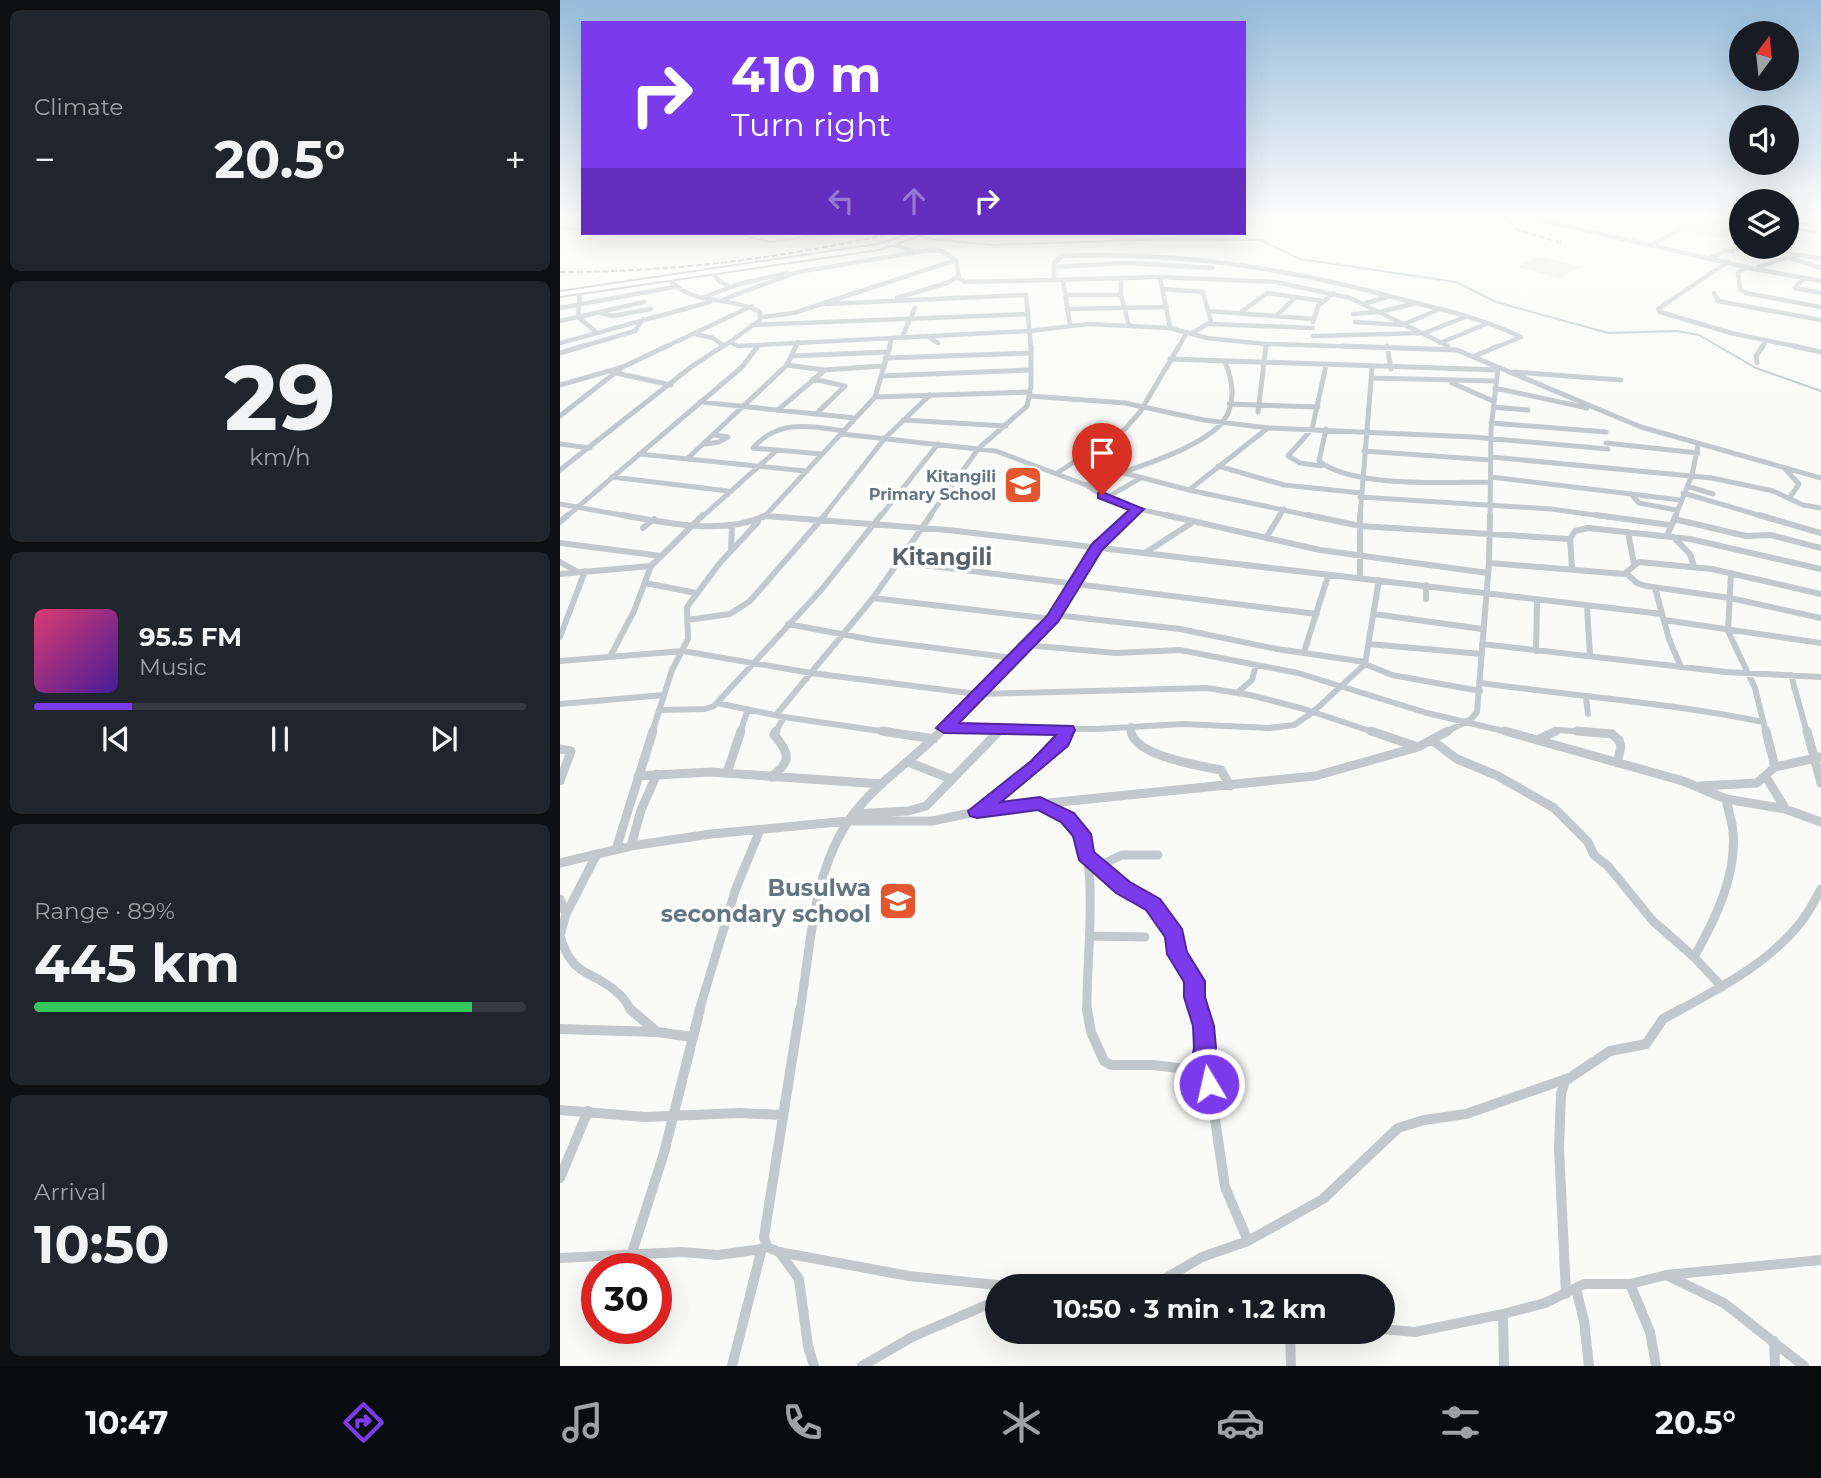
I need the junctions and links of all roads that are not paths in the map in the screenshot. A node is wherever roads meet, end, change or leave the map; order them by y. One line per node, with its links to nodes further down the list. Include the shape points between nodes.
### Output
1 (1121, 279): 34 (street)
2 (656, 280): 26 (highway)
3 (669, 280): 22 (street)
4 (718, 280): 23 (street)
5 (762, 280): 23 (street)
6 (775, 280): 40 (street)
7 (898, 280): 48 (street)
8 (952, 280): 21 (street)
9 (961, 280): 20 (street)
10 (1054, 280): 11 (street); 19 (street)
11 (1063, 280): 12 (street); 33 (street)
12 (1078, 280)
13 (1160, 280): 25 (street)
14 (1255, 280): 27 (street)
15 (1328, 280): 35 (street)
16 (1702, 280): 96 (street, via 1658,309 1711,328)
17 (1739, 280): 37 (street, via 1740,289)
18 (1803, 280): 24 (street)
19 (1028, 282): 20 (street); 32 (street)
20 (970, 283): 21 (street)
21 (943, 284): 44 (street)
22 (674, 287): 31 (street); 38 (street)
23 (730, 287): 38 (street)
24 (1796, 288): 29 (street); 42 (street)
25 (1162, 289): 51 (street); 60 (street, via 1202,291)
26 (580, 291): 30 (highway); 45 (street)
27 (1334, 293): 39 (street); 41 (street)
28 (1714, 293): 55 (street, via 1720,302)
29 (1821, 293)
30 (560, 294)
31 (637, 294): 43 (street); 45 (street)
32 (1026, 295): 44 (street); 65 (street)
33 (1066, 295): 34 (street); 58 (street)
34 (1121, 295): 54 (street)
35 (1390, 296): 46 (street); 47 (street)
36 (1296, 297): 41 (street); 63 (street, via 1264,294); 68 (street)
37 (1766, 298): 42 (street); 55 (street)
38 (701, 299): 40 (street)
39 (1354, 300): 46 (street); 66 (street)
40 (717, 301): 50 (street); 67 (street)
41 (1323, 301): 73 (street)
42 (1784, 301): 52 (street)
43 (644, 302): 49 (street); 56 (street)
44 (887, 302): 48 (street)
45 (582, 303): 53 (street); 69 (street)
46 (1363, 303): 64 (street)
47 (1417, 303): 59 (street); 64 (street)
48 (827, 304): 70 (street)
49 (628, 305): 61 (street); 62 (street)
50 (752, 306): 70 (street); 90 (street)
51 (1167, 307): 54 (street); 84 (street)
52 (1821, 307)
53 (560, 308)
54 (1124, 308): 58 (street); 83 (street)
55 (1764, 308): 75 (street)
56 (651, 309): 62 (street); 67 (street)
57 (915, 309): 74 (street)
58 (1067, 309): 81 (street)
59 (1440, 309): 71 (street); 82 (street)
60 (1208, 311): 63 (street); 78 (street)
61 (597, 312): 62 (street, via 613,316); 69 (street)
62 (636, 312)
63 (1240, 313): 68 (street)
64 (1380, 313): 66 (street); 82 (street)
65 (1028, 314): 74 (street); 87 (street)
66 (1353, 314): 77 (street)
67 (659, 315): 72 (street)
68 (1276, 316): 73 (street)
69 (578, 317): 76 (street); 86 (street)
70 (762, 317): 80 (street)
71 (1465, 317): 79 (street); 89 (street)
72 (643, 319): 86 (street); 110 (street, via 635,331)
73 (1313, 319): 85 (street)
74 (908, 320): 80 (street); 94 (street)
75 (1821, 320)
76 (560, 321)
77 (1354, 322): 82 (street); 91 (street)
78 (1210, 324): 85 (street); 88 (street)
79 (1486, 324): 101 (street); 113 (street, via 1521,337)
80 (752, 325): 98 (street)
81 (1070, 325): 83 (street); 87 (street)
82 (1402, 325): 89 (street)
83 (1129, 326): 84 (street)
84 (1170, 328): 88 (street)
85 (1313, 328): 93 (street)
86 (595, 331): 97 (street)
87 (1030, 331): 92 (street); 108 (street)
88 (1190, 332): 102 (street); 114 (street)
89 (1424, 333): 91 (street); 101 (street)
90 (694, 334): 103 (street); 121 (street)
91 (1355, 335): 93 (street)
92 (926, 336): 94 (street); 100 (street)
93 (1313, 336): 104 (street)
94 (902, 337): 95 (street)
95 (892, 338): 99 (street); 111 (street)
96 (1767, 340): 109 (street); 117 (street, via 1756,355)
97 (560, 342)
98 (730, 342): 103 (street); 105 (street)
99 (798, 342): 105 (street); 112 (street)
100 (938, 343)
101 (1440, 343): 107 (street)
102 (1266, 344): 104 (street); 116 (street)
103 (723, 345): 134 (street)
104 (1314, 345): 106 (street)
105 (758, 346): 139 (street, via 742,367)
106 (1387, 346): 107 (street); 123 (street)
107 (1457, 350): 113 (street)
108 (1031, 352): 111 (street); 125 (street)
109 (1821, 352)
110 (560, 353)
111 (886, 355): 112 (street); 119 (street)
112 (792, 356): 118 (street)
113 (1475, 356): 126 (street)
114 (1170, 359): 115 (street); 144 (street)
115 (1225, 362): 116 (street); 140 (street, via 1232,391)
116 (1264, 363): 120 (street); 142 (street)
117 (1757, 363)
118 (787, 365): 124 (street); 143 (street)
119 (882, 366): 124 (street); 128 (street)
120 (1326, 366): 122 (street); 145 (street)
121 (623, 367): 127 (street); 133 (street)
122 (1372, 368): 123 (street); 129 (street)
123 (1391, 369): 126 (street)
124 (825, 370): 130 (street)
125 (1029, 370): 128 (street); 136 (street)
126 (1501, 370): 132 (street); 135 (street); 147 (street)
127 (617, 373): 134 (street); 151 (street)
128 (881, 376): 138 (street)
129 (1371, 378): 131 (street); 163 (street)
130 (813, 379): 146 (street); 150 (street, via 845,386)
131 (1441, 380): 135 (street); 141 (street, via 1474,390)
132 (1621, 380)
133 (560, 385)
134 (671, 385): 171 (street)
135 (1495, 387): 141 (street); 147 (street)
136 (1030, 394): 137 (street); 144 (street); 157 (street, via 1025,409)
137 (930, 395): 138 (street); 154 (street)
138 (875, 397): 153 (street)
139 (701, 402): 143 (street); 178 (street)
140 (1229, 404): 142 (street); 156 (street)
141 (1493, 404): 148 (street); 155 (street)
142 (1261, 405): 145 (street); 149 (street)
143 (743, 406): 146 (street); 164 (street)
144 (1143, 406): 156 (street); 190 (street, via 1121,433)
145 (1318, 407): 159 (street)
146 (779, 409): 150 (street)
147 (1597, 409): 152 (street)
148 (1528, 410)
149 (1258, 412)
150 (817, 413): 153 (street)
151 (560, 416)
152 (1615, 417): 162 (street); 170 (street)
153 (855, 418): 161 (street)
154 (903, 420): 157 (street); 165 (street)
155 (1491, 422): 162 (street); 166 (street)
156 (1221, 423): 158 (street); 189 (street, via 1181,448)
157 (1006, 426): 172 (street)
158 (1268, 428): 159 (street); 184 (street)
159 (1312, 429): 160 (street); 185 (street, via 1288,456)
160 (1326, 429): 163 (street); 185 (street)
161 (843, 432): 165 (street); 174 (street, via 777,427 753,448); 179 (street)
162 (1606, 432): 173 (street)
163 (1366, 433): 166 (street); 175 (street)
164 (715, 435): 169 (street); 169 (street, via 728,437)
165 (885, 438): 167 (street); 217 (street)
166 (1491, 438): 173 (street); 181 (street)
167 (938, 443): 172 (street); 222 (street)
168 (560, 444): 171 (street)
169 (705, 444): 180 (street)
170 (1698, 445): 177 (street); 186 (street)
171 (590, 448): 187 (street)
172 (979, 448): 190 (street, via 1013,455); 226 (street)
173 (1608, 449): 177 (street)
174 (776, 451): 179 (street); 183 (street)
175 (1364, 451): 176 (street); 193 (street)
176 (1388, 453): 181 (street); 182 (street)
177 (1698, 453): 191 (street)
178 (639, 454): 180 (street); 192 (street)
179 (822, 454): 188 (street)
180 (688, 458): 183 (street)
181 (1490, 458): 191 (street); 196 (street)
182 (1395, 462)
183 (757, 466): 188 (street); 200 (street)
184 (1219, 466): 199 (street); 204 (street, via 1284,485)
185 (1321, 466): 193 (street)
186 (1782, 467): 194 (street); 205 (street, via 1798,481)
187 (560, 470)
188 (805, 471): 215 (street)
189 (1120, 472): 195 (street); 197 (street)
190 (1057, 473): 197 (street)
191 (1692, 475): 198 (street); 205 (street)
192 (612, 477): 200 (street); 210 (street)
193 (1363, 477): 196 (street); 204 (street)
194 (1821, 478)
195 (1139, 479): 199 (street); 206 (street)
196 (1490, 480): 202 (street); 209 (street)
197 (1086, 485): 206 (street)
198 (1687, 486): 201 (street); 203 (street)
199 (1189, 490): 213 (street)
200 (728, 491): 221 (street)
201 (1683, 493): 207 (street); 229 (street, via 1803,524)
202 (1631, 494): 207 (street); 214 (street, via 1639,503)
203 (1713, 494)
204 (1360, 495): 209 (street); 223 (street)
205 (1790, 497): 211 (street, via 1802,505)
206 (1106, 498): 212 (street)
207 (1680, 500): 214 (street)
208 (560, 504): 210 (street)
209 (1488, 505): 220 (street); 228 (street)
210 (579, 507): 216 (street); 218 (street)
211 (1821, 508)
212 (1137, 509): 219 (street); 234 (street)
213 (1284, 509): 223 (street); 231 (street)
214 (1676, 510): 220 (street)
215 (763, 518): 217 (street); 224 (street); 236 (street)
216 (654, 519): 221 (street); 225 (street)
217 (820, 521): 222 (street); 275 (street, via 743,608)
218 (560, 522)
219 (1194, 522): 231 (street); 237 (street)
220 (1672, 522): 230 (street); 235 (street, via 1746,536 1771,535)
221 (696, 524): 224 (street); 238 (street)
222 (872, 526): 226 (street); 276 (street)
223 (1360, 526): 228 (street); 240 (street)
224 (732, 527): 236 (street)
225 (643, 528)
226 (922, 528): 234 (street); 242 (street)
227 (1628, 531): 230 (street); 232 (street, via 1579,529); 244 (street)
228 (1488, 533): 232 (street); 243 (street)
229 (1821, 533)
230 (1670, 536): 247 (street, via 1690,554); 249 (street)
231 (1266, 538): 240 (street)
232 (1570, 539): 248 (street)
233 (560, 543): 238 (street)
234 (1097, 547): 237 (street); 258 (street)
235 (1821, 548)
236 (731, 551): 262 (street)
237 (1145, 553): 255 (street)
238 (661, 556): 245 (street)
239 (936, 556): 246 (street)
240 (1361, 557): 251 (street); 256 (street)
241 (560, 562): 250 (street)
242 (899, 562): 246 (street); 265 (street)
243 (1489, 563): 248 (street); 251 (street)
244 (1633, 564): 247 (street); 254 (street)
245 (652, 566): 250 (street); 259 (street)
246 (929, 566): 258 (street)
247 (1694, 566): 252 (street)
248 (1572, 568): 254 (street)
249 (1821, 569)
250 (582, 572): 253 (street); 280 (street)
251 (1488, 573): 263 (street)
252 (1731, 573): 264 (street); 266 (street)
253 (560, 574)
254 (1627, 574): 261 (street, via 1637,583)
255 (1328, 576): 256 (street); 270 (street)
256 (1360, 579): 257 (street)
257 (1379, 580): 260 (street); 271 (street)
258 (1076, 582): 270 (street); 272 (street)
259 (645, 583): 262 (street); 290 (street)
260 (1426, 585): 263 (street); 267 (street)
261 (1655, 588): 266 (street); 273 (street)
262 (696, 593): 275 (street, via 687,607)
263 (1486, 593): 268 (street); 277 (street)
264 (1821, 594)
265 (873, 597): 272 (street); 279 (street)
266 (1730, 598): 274 (street); 278 (street)
267 (1426, 599)
268 (1537, 600): 269 (street); 286 (street)
269 (1587, 607): 273 (street); 289 (street)
270 (1317, 614): 287 (street)
271 (1374, 614): 277 (street); 282 (street)
272 (1054, 617): 284 (street); 287 (street, via 1180,629)
273 (1663, 617): 278 (street); 296 (street)
274 (1821, 618)
275 (687, 620): 285 (street)
276 (788, 624): 279 (street); 293 (street)
277 (1482, 629): 283 (street)
278 (1728, 631): 281 (street); 298 (street)
279 (843, 635): 291 (street); 297 (street)
280 (560, 636)
281 (1821, 643)
282 (1369, 644): 288 (street); 294 (street)
283 (1482, 644): 286 (street); 288 (street)
284 (1025, 645): 291 (street); 295 (street, via 1115,653 1180,650)
285 (683, 651): 290 (street); 293 (street); 305 (street)
286 (1536, 651): 289 (street)
287 (1304, 652): 294 (street)
288 (1482, 654): 302 (street)
289 (1590, 656): 296 (street)
290 (610, 657): 292 (street)
291 (1013, 658): 304 (street)
292 (560, 661)
293 (751, 662): 297 (street); 307 (street)
294 (1365, 663): 301 (street); 302 (street, via 1399,677)
295 (1256, 665): 301 (street); 303 (street, via 1252,680)
296 (1681, 667): 298 (street)
297 (811, 673): 304 (street); 313 (street)
298 (1749, 674): 299 (street); 315 (street)
299 (1791, 675): 300 (street); 325 (street)
300 (1821, 677)
301 (1342, 687): 311 (street); 314 (street)
302 (1480, 687): 306 (street); 314 (street, via 1477,712)
303 (1237, 692): 304 (street, via 1151,688); 311 (street)
304 (977, 694): 317 (street)
305 (664, 695): 308 (street); 310 (street)
306 (1586, 698): 312 (street); 315 (street, via 1686,708)
307 (717, 703): 309 (street); 310 (street, via 705,709)
308 (560, 704)
309 (748, 709): 313 (street); 329 (street)
310 (659, 710): 331 (street)
311 (1313, 712): 316 (street, via 1294,724 1278,727); 323 (street)
312 (1588, 714)
313 (780, 716): 320 (street); 332 (street, via 774,735 788,759)
314 (1466, 722): 321 (street); 322 (street)
315 (1763, 722): 328 (street)
316 (1131, 726): 319 (street); 338 (street, via 1136,741 1168,759 1221,771)
317 (944, 728): 318 (street); 320 (street)
318 (1002, 728): 319 (street); 334 (street)
319 (1067, 730): 343 (street, via 1062,742 1037,765)
320 (934, 739): 326 (street)
321 (1537, 740): 327 (street); 327 (street, via 1562,730 1612,734 1622,748)
322 (1433, 741): 323 (street); 360 (street, via 1457,760 1555,807 1653,921)
323 (1418, 747): 338 (street, via 1315,776)
324 (560, 749): 335 (street, via 570,751)
325 (1817, 758): 328 (street); 336 (street)
326 (908, 762): 334 (street); 337 (street)
327 (1617, 763): 339 (street)
328 (1775, 767): 333 (street)
329 (727, 773): 330 (street); 332 (street)
330 (657, 774): 331 (street); 347 (street)
331 (638, 776): 348 (street)
332 (771, 777): 337 (street)
333 (1766, 777): 339 (street, via 1745,785); 342 (street)
334 (951, 779): 344 (street, via 919,808)
335 (560, 781)
336 (1821, 783)
337 (882, 784): 344 (street)
338 (1230, 786): 341 (street)
339 (1698, 787): 340 (street)
340 (1726, 799): 342 (street); 360 (street, via 1733,834 1730,869 1714,918)
341 (1040, 804): 343 (street); 350 (street, via 1073,821 1082,834)
342 (1785, 809): 345 (street)
343 (977, 811): 344 (street, via 922,822)
344 (851, 818): 346 (street); 369 (street, via 832,846 825,867)
345 (1821, 822)
346 (760, 830): 347 (street); 364 (street, via 735,891)
347 (631, 846): 348 (street)
348 (616, 849): 349 (street)
349 (597, 854): 352 (street); 356 (street)
350 (1086, 855): 353 (street); 358 (street)
351 (1158, 855): 353 (street, via 1122,855)
352 (560, 863)
353 (1099, 866): 365 (street, via 1127,891 1153,904 1177,939 1177,954 1195,981 1203,1026)
354 (1821, 889): 361 (street, via 1784,940)
355 (560, 899): 356 (street)
356 (566, 914): 357 (street)
357 (560, 936): 363 (street, via 566,956 578,969 619,993)
358 (1091, 936): 359 (street); 365 (street, via 1089,1020 1104,1061)
359 (1146, 937)
360 (1694, 957): 361 (street)
361 (1722, 987): 366 (street, via 1663,1019 1646,1044 1612,1049)
362 (560, 1029): 363 (street)
363 (657, 1032): 364 (street)
364 (692, 1037): 370 (street)
365 (1200, 1072): 372 (street, via 1211,1092 1225,1187)
366 (1567, 1079): 372 (street, via 1466,1114 1398,1128 1323,1199); 384 (street, via 1561,1090 1560,1204)
367 (560, 1110): 368 (street)
368 (588, 1111): 370 (street); 371 (street)
369 (782, 1115): 370 (street); 373 (street)
370 (674, 1116): 375 (street)
371 (560, 1178)
372 (1248, 1241): 380 (street, via 1202,1257)
373 (763, 1243): 374 (street); 376 (street, via 735,1254); 390 (street)
374 (779, 1252): 382 (street, via 909,1276); 391 (street, via 799,1279)
375 (632, 1253)
376 (668, 1253)
377 (581, 1257): 378 (street)
378 (560, 1258)
379 (1821, 1261): 381 (street)
380 (1173, 1274)
381 (1666, 1275): 383 (street); 388 (street, via 1724,1303)
382 (985, 1284)
383 (1630, 1284): 384 (street, via 1584,1284); 396 (street, via 1650,1332)
384 (1571, 1291): 386 (street); 395 (street, via 1584,1321)
385 (985, 1305): 392 (street, via 912,1336)
386 (1503, 1314): 387 (street, via 1415,1332); 394 (street)
387 (1395, 1330)
388 (1774, 1341): 397 (street); 398 (street)
389 (1290, 1344): 393 (street)
390 (732, 1366)
391 (814, 1366)
392 (862, 1366)
393 (1290, 1366)
394 (1504, 1366)
395 (1590, 1366)
396 (1656, 1366)
397 (1775, 1366)
398 (1804, 1366)

